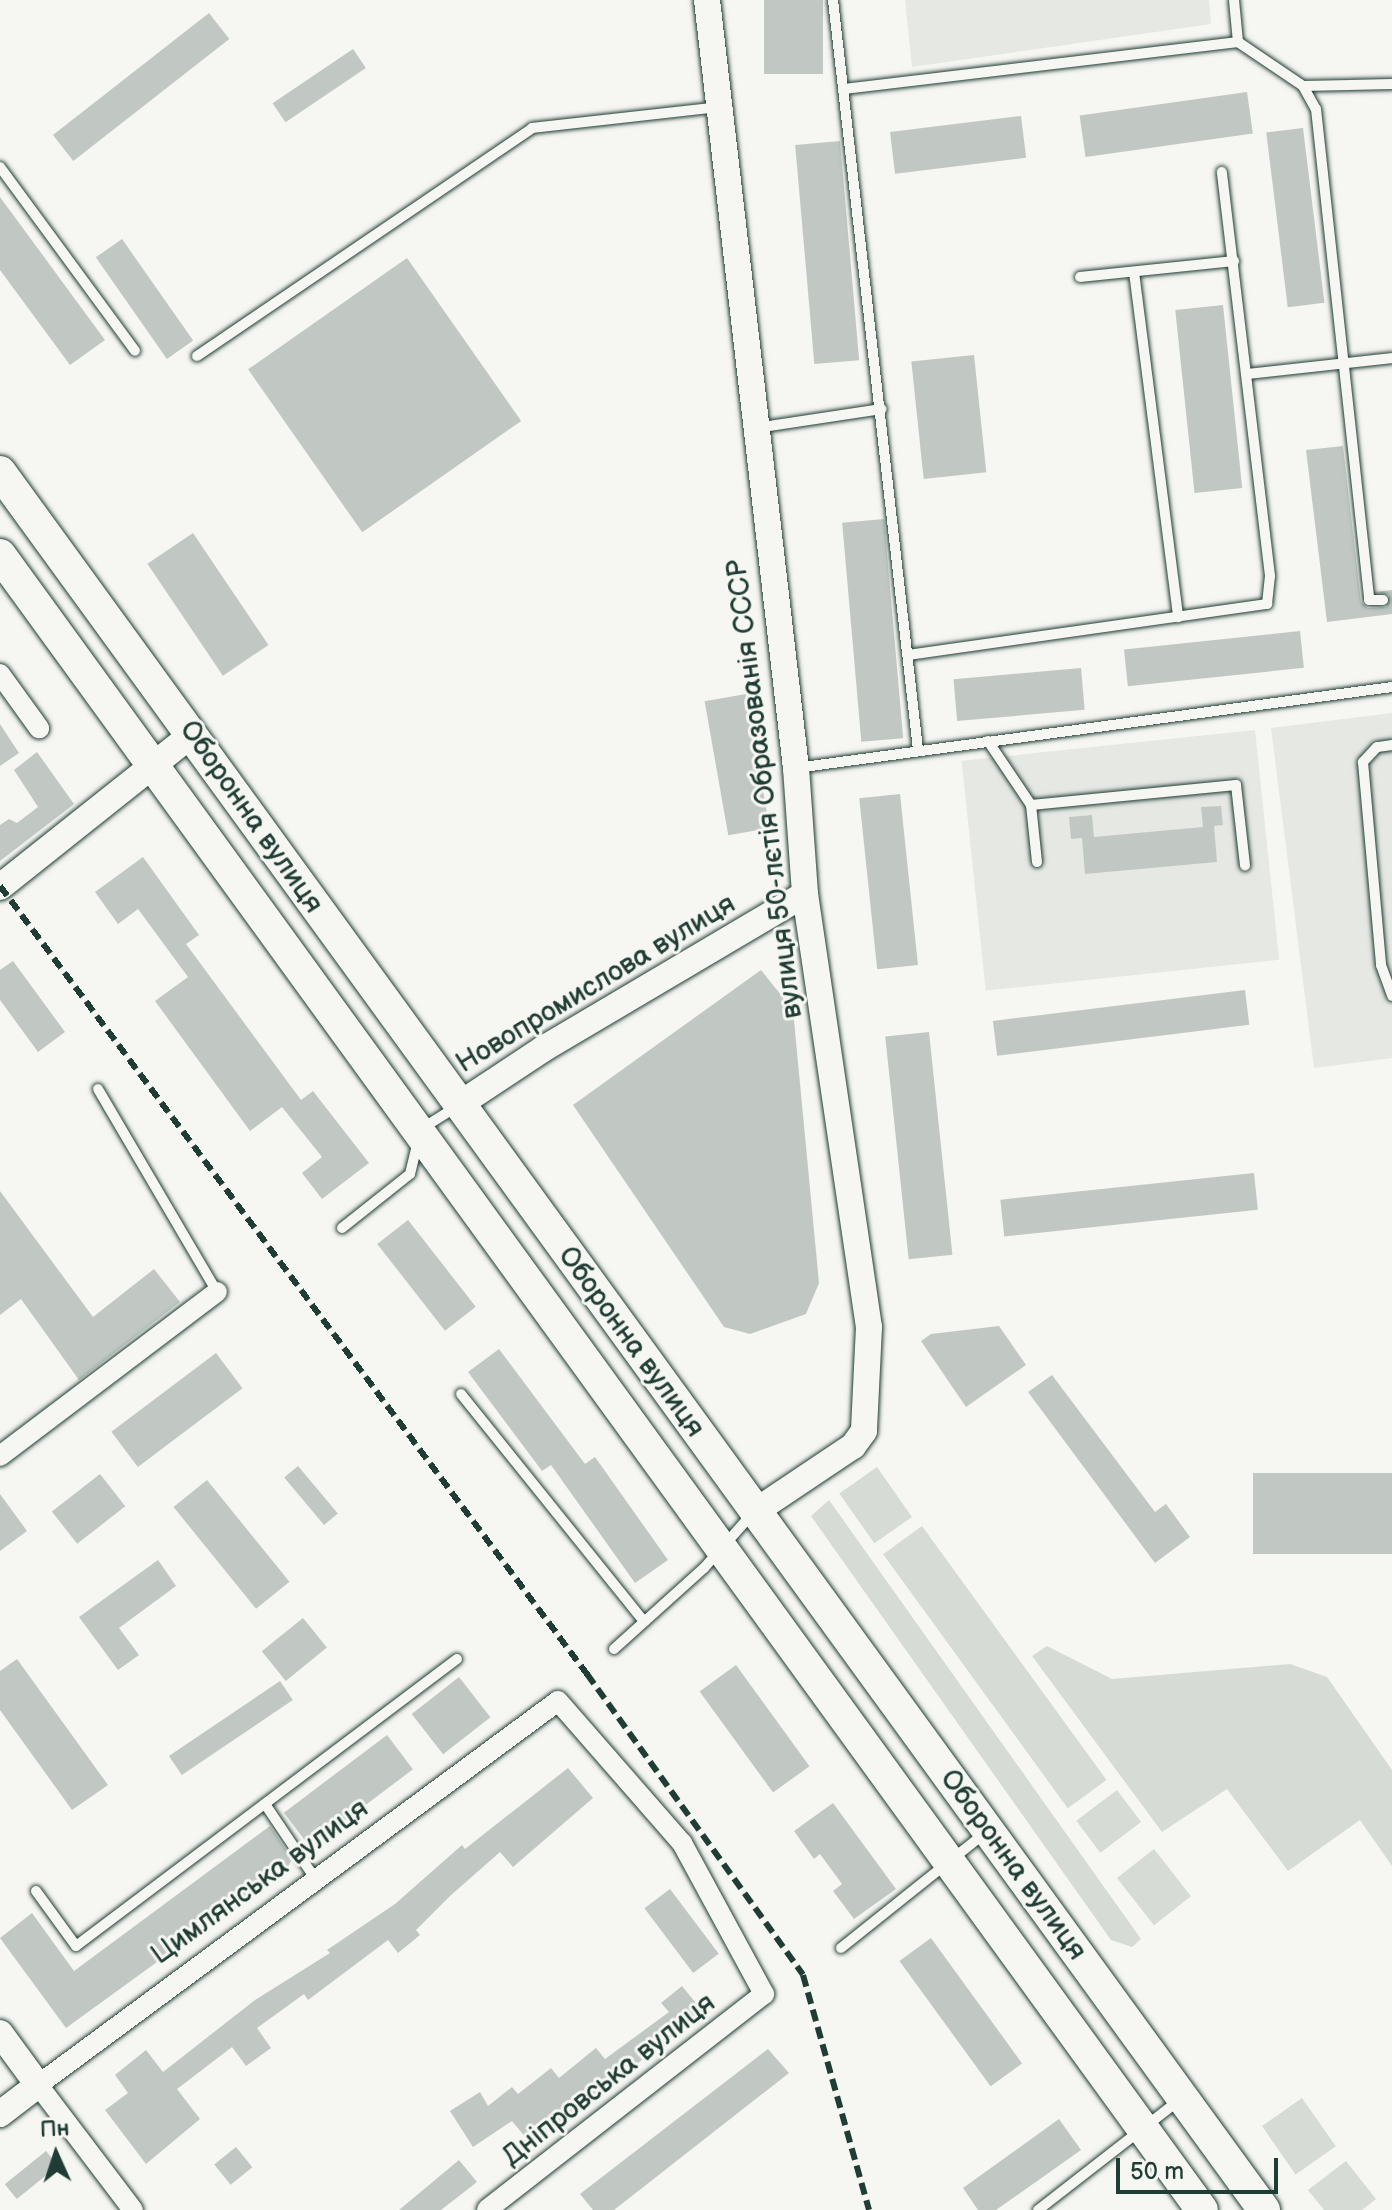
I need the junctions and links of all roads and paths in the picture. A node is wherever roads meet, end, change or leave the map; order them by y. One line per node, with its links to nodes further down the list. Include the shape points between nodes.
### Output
1 (707, 0): 8 (street, вулиця 50-лєтія Образованія СССР)
2 (833, 0): 7 (lane)
3 (1234, 0): 4 (lane)
4 (1238, 42): 6 (lane); 7 (lane)
5 (1392, 84): 6 (lane)
6 (1303, 86): 17 (lane, via 1316,109)
7 (844, 89): 19 (lane)
8 (718, 107): 15 (lane, via 532,128); 20 (street, вулиця 50-лєтія Образованія СССР)
9 (0, 167): 14 (lane)
10 (1222, 172): 11 (lane)
11 (1234, 261): 12 (lane); 18 (lane)
12 (1134, 272): 13 (lane); 24 (lane)
13 (1080, 277)
14 (135, 351)
15 (197, 356)
16 (1392, 358): 17 (lane)
17 (1341, 363): 18 (lane); 23 (lane, via 1369,600)
18 (1248, 374): 24 (lane, via 1270,576 1267,604)
19 (882, 409): 20 (lane); 25 (lane)
20 (754, 428): 34 (street, вулиця 50-лєтія Образованія СССР)
21 (0, 472): 29 (main road, Оборонна вулиця)
22 (0, 555): 33 (main road, Оборонна вулиця)
23 (1383, 600)
24 (1178, 617): 25 (lane)
25 (908, 655): 32 (lane)
26 (0, 674): 28 (street)
27 (1392, 687): 30 (lane)
28 (39, 728)
29 (191, 735): 33 (street); 42 (main road, Оборонна вулиця)
30 (988, 741): 32 (lane); 35 (lane)
31 (1392, 745): 40 (lane, via 1377,747 1363,762 1381,965)
32 (918, 750): 34 (lane)
33 (153, 761): 38 (street); 43 (main road, Оборонна вулиця)
34 (796, 768): 39 (street, вулиця 50-лєтія Образованія СССР)
35 (1031, 805): 36 (lane); 37 (lane, via 1236,785)
36 (1037, 862)
37 (1245, 865)
38 (0, 887)
39 (805, 894): 42 (street, Новопромислова вулиця); 48 (street, вулиця 50-лєтія Образованія СССР, via 869,1327 868,1411 864,1431 853,1446)
40 (1392, 996)
41 (98, 1089): 45 (lane)
42 (460, 1104): 43 (lane); 48 (main road, Оборонна вулиця)
43 (421, 1129): 44 (lane, via 410,1174); 49 (main road, Оборонна вулиця)
44 (342, 1228)
45 (217, 1292): 47 (street)
46 (461, 1394): 50 (lane)
47 (0, 1456)
48 (753, 1513): 49 (lane); 54 (main road, Оборонна вулиця)
49 (719, 1547): 50 (lane, via 704,1568); 55 (main road, Оборонна вулиця)
50 (644, 1622): 51 (lane)
51 (614, 1649)
52 (457, 1659): 53 (lane)
53 (265, 1804): 56 (lane); 57 (lane, via 76,1946)
54 (989, 1830): 55 (lane); 62 (main road, Оборонна вулиця)
55 (952, 1864): 58 (lane); 64 (main road, Оборонна вулиця)
56 (316, 1880): 59 (street, Цимлянська вулиця, via 558,1701 682,1843); 61 (street, Цимлянська вулиця)
57 (36, 1891)
58 (841, 1948)
59 (764, 1994): 66 (street, Дніпровська вулиця)
60 (0, 2033): 61 (street)
61 (38, 2085): 63 (street, Цимлянська вулиця); 65 (street)
62 (1182, 2097): 64 (lane); 69 (main road, Оборонна вулиця)
63 (0, 2114)
64 (1142, 2127): 67 (lane); 68 (main road, Оборонна вулиця)
65 (133, 2210)
66 (487, 2210)
67 (1038, 2210)
68 (1202, 2210)
69 (1264, 2210)

